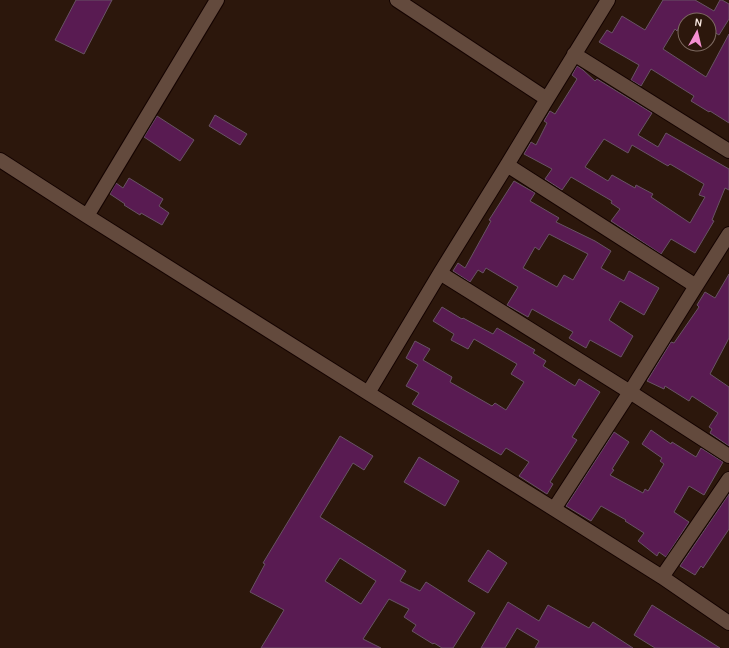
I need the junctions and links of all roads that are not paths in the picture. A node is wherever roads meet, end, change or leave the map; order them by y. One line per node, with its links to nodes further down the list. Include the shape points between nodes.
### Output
1 (217, 0): 9 (street)
2 (396, 0): 5 (street)
3 (608, 0): 4 (street)
4 (574, 54): 5 (street); 6 (street)
5 (547, 99): 8 (street)
6 (729, 151)
7 (0, 160): 9 (street)
8 (507, 165): 11 (street); 12 (street)
9 (87, 216): 14 (street)
10 (729, 234): 12 (street)
11 (440, 273): 13 (street); 14 (street)
12 (696, 286): 13 (street)
13 (630, 392): 15 (street); 17 (street)
14 (368, 393): 17 (street)
15 (729, 456)
16 (729, 478): 18 (street)
17 (554, 509): 18 (street)
18 (662, 577): 19 (street)
19 (729, 623)

